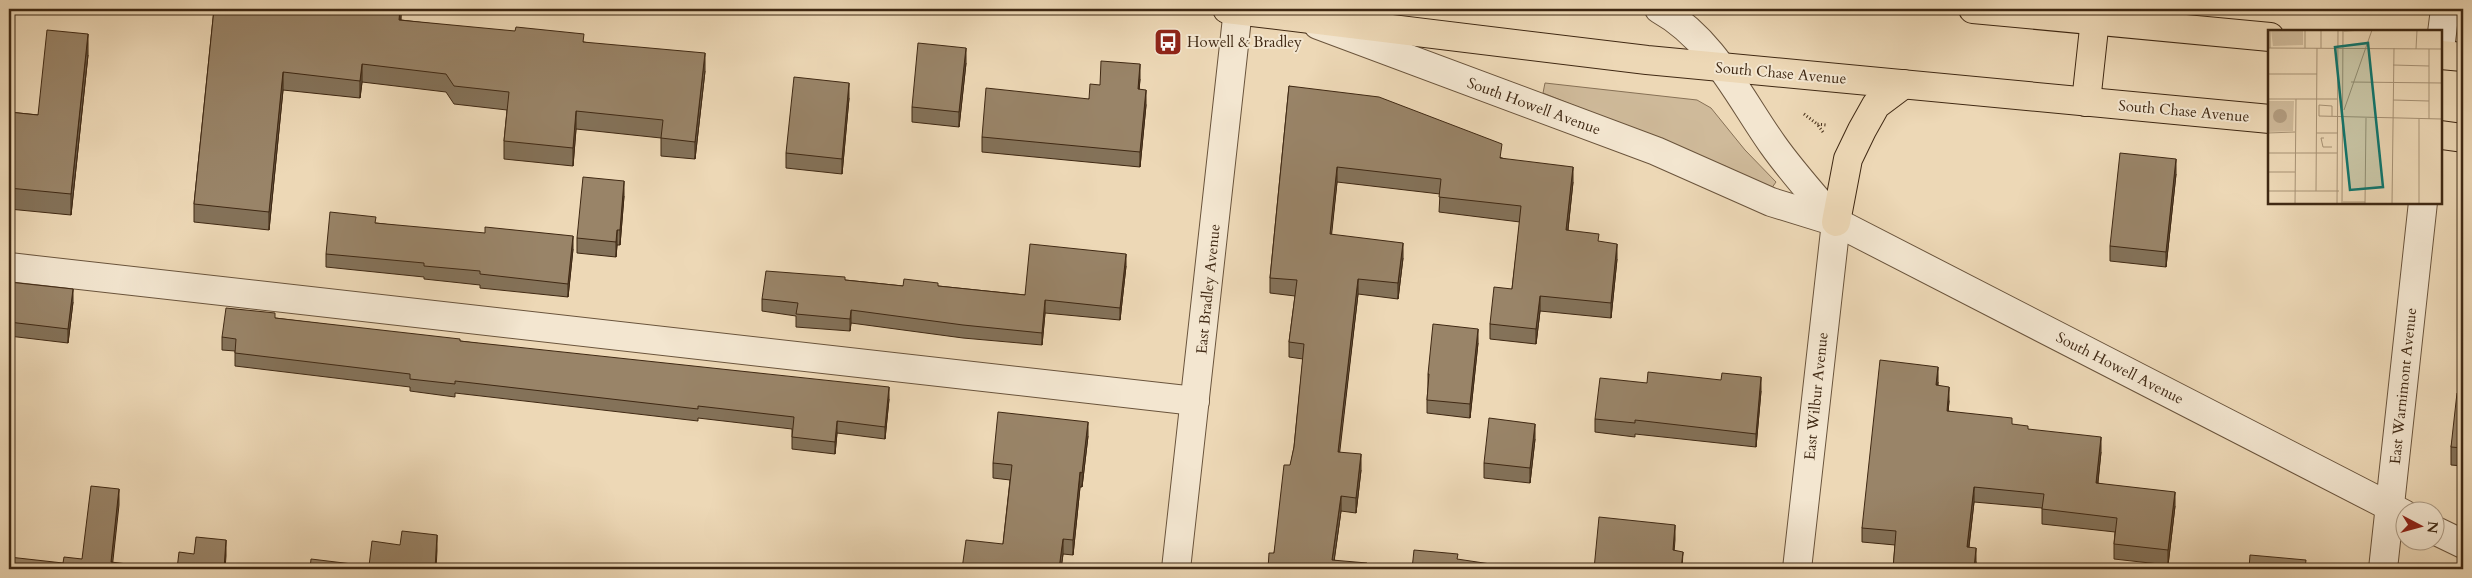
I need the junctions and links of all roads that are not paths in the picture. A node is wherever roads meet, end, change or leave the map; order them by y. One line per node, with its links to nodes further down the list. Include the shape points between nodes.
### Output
1 (1235, 9): 5 (main road, South Howell Avenue); 20 (street, East Bradley Avenue)
2 (1659, 9): 11 (street, South Howell Avenue, via 1695,36)
3 (1973, 9): 6 (main road)
4 (2445, 9): 7 (street)
5 (1294, 16): 11 (main road, South Chase Avenue); 18 (street, South Howell Avenue, via 1656,151 1771,202)
6 (2095, 19): 8 (main road); 13 (main road)
7 (2442, 33)
8 (2268, 37)
9 (2442, 55): 10 (main road)
10 (2463, 58)
11 (1723, 68): 12 (main road, South Chase Avenue); 18 (street, South Howell Avenue, via 1774,146)
12 (1904, 84): 13 (main road, South Chase Avenue); 18 (main road, via 1876,105 1862,130 1848,159)
13 (2086, 102): 14 (main road, South Chase Avenue)
14 (2268, 119)
15 (2442, 135): 16 (main road)
16 (2463, 138)
17 (2423, 204): 21 (street, East Warnimont Avenue)
18 (1836, 222): 22 (street, South Howell Avenue); 27 (street, East Wilbur Avenue)
19 (9, 267): 20 (street)
20 (1195, 402): 26 (street, East Bradley Avenue)
21 (2399, 500)
22 (2394, 509)
23 (2394, 526): 28 (street, East Warnimont Avenue)
24 (2444, 535): 25 (street)
25 (2463, 544)
26 (1176, 569)
27 (1796, 569)
28 (2383, 569)

